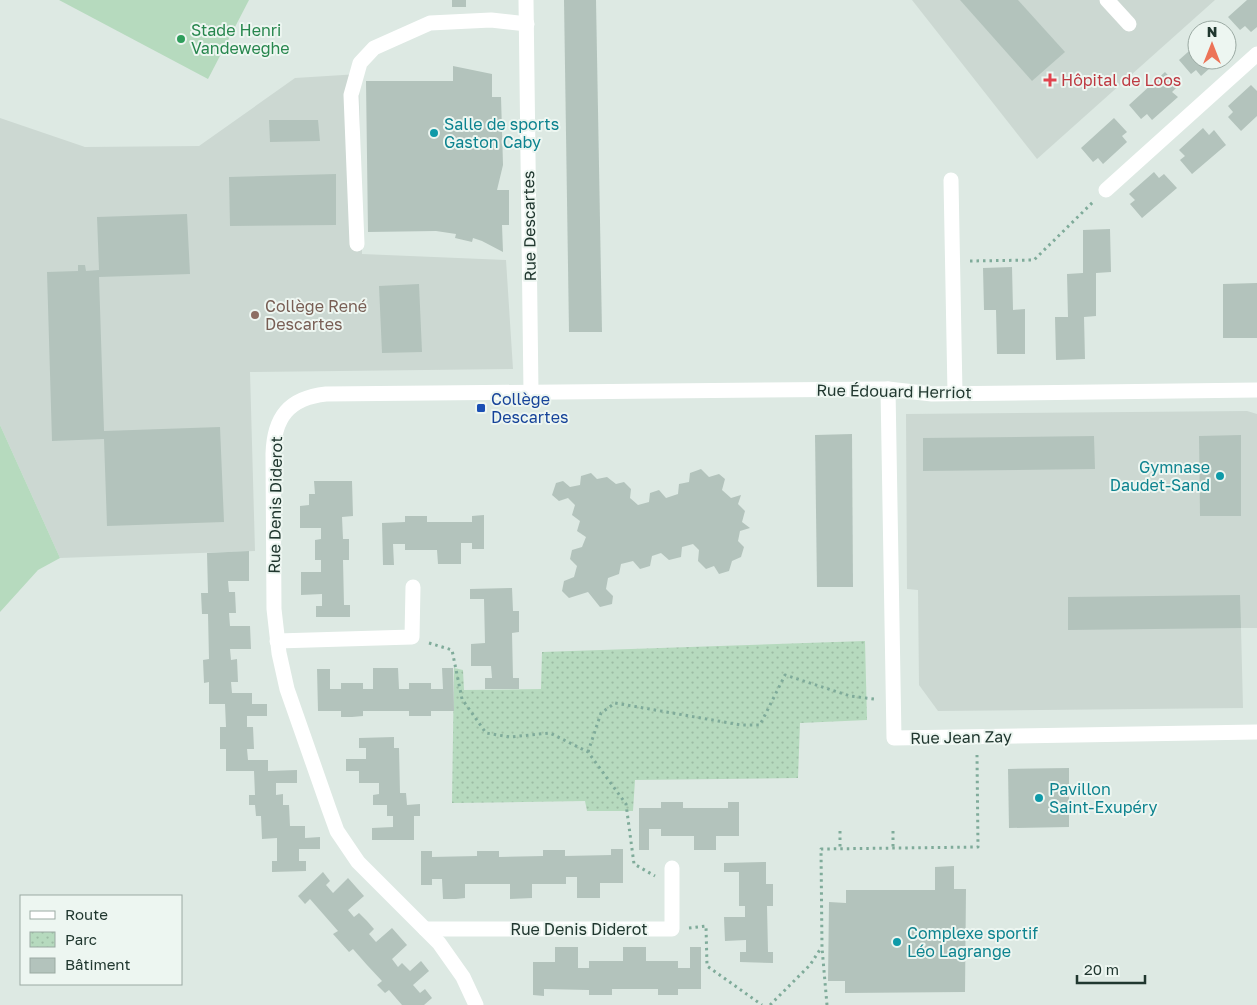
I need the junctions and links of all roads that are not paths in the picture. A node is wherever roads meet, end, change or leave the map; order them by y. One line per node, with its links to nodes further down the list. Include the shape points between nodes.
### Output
1 (526, 0): 3 (street, Rue Descartes)
2 (1107, 0): 4 (street)
3 (527, 24): 8 (street, via 491,20 430,23 374,48 360,63 351,94); 11 (street, Rue Descartes)
4 (1129, 24)
5 (1257, 54): 7 (street)
6 (951, 180): 12 (street)
7 (1106, 190)
8 (357, 244)
9 (888, 389): 11 (street, Rue Édouard Herriot); 12 (street, Rue Édouard Herriot); 15 (street, Rue Jean Zay, via 894,738)
10 (1257, 390): 12 (street, Rue Édouard Herriot)
11 (531, 392): 14 (street, Rue Denis Diderot, via 326,394 311,396 291,406 277,424 273,439)
12 (955, 393)
13 (413, 587): 14 (street, via 412,637)
14 (277, 641): 17 (street, Rue Denis Diderot, via 287,689 337,830 358,862)
15 (1257, 732)
16 (672, 868): 17 (street, Rue Denis Diderot, via 672,929)
17 (425, 929): 18 (street, Rue Denis Diderot, via 454,963)
18 (476, 1005)

